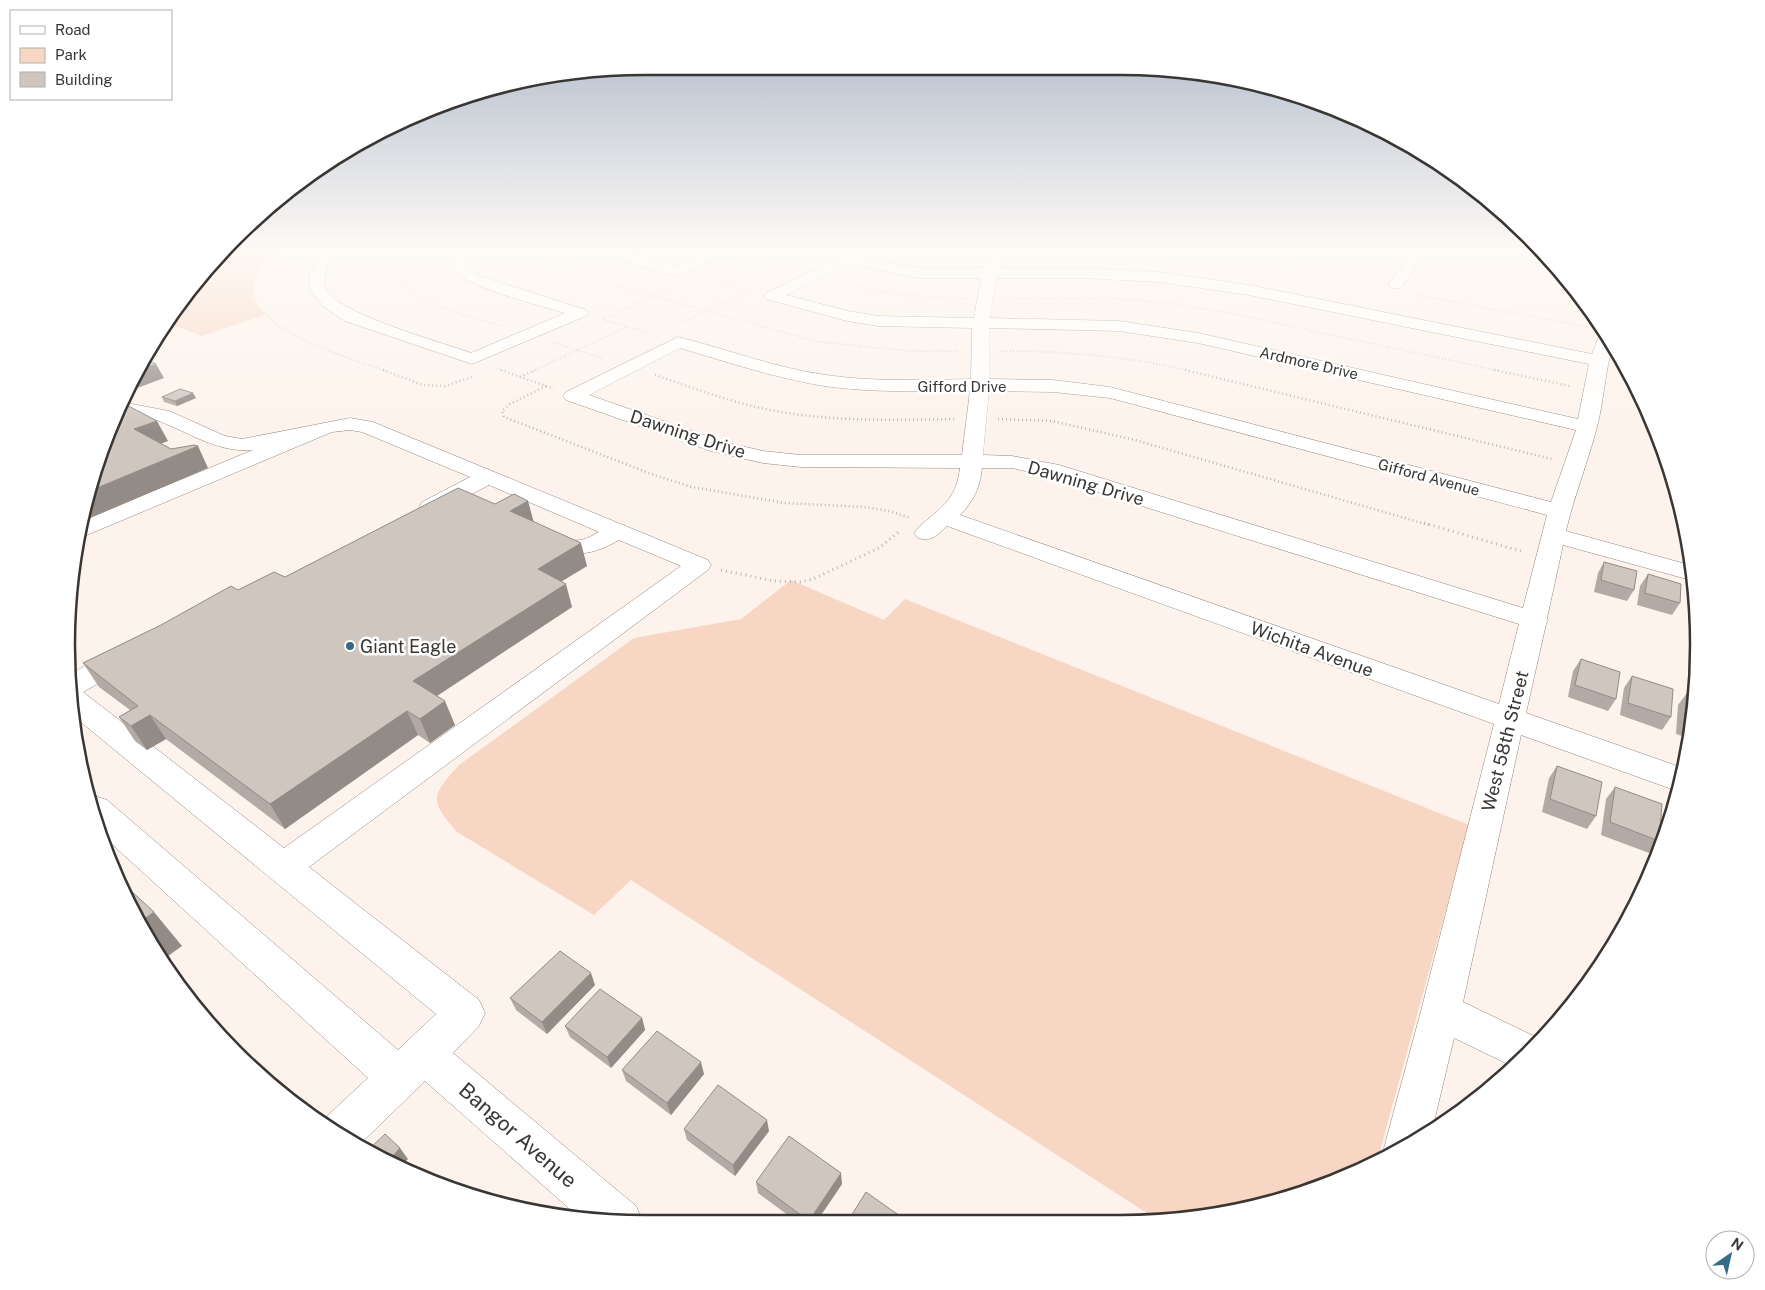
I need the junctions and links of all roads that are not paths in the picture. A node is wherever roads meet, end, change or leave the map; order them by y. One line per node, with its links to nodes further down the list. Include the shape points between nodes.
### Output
1 (338, 310): 2 (street, via 352,318 472,359 580,312)
2 (574, 310)
3 (825, 310): 6 (street, Ardmore Drive, via 878,321)
4 (983, 310): 6 (street)
5 (1384, 310): 7 (street)
6 (981, 323): 8 (street); 12 (street, Ardmore Drive, via 1081,324 1154,330)
7 (1598, 341): 12 (street, West 58th Street)
8 (980, 386): 9 (street, Gifford Drive, via 895,386 813,379 678,342 621,364); 13 (street, Gifford Drive, via 1084,388); 14 (street)
9 (573, 396): 14 (street, Dawning Drive, via 718,447 763,457 801,461)
10 (127, 408): 11 (street, via 162,415 220,442 242,445)
11 (328, 427): 15 (street, via 366,426); 19 (street)
12 (1587, 427): 22 (street, West 58th Street)
13 (1298, 442): 22 (street, Gifford Avenue)
14 (970, 463): 24 (street, Dawning Drive, via 1012,462 1051,470); 28 (street, Wichita Avenue, via 969,486 959,503 921,525)
15 (488, 477): 16 (street); 21 (street)
16 (451, 496): 17 (street); 18 (street)
17 (476, 507)
18 (411, 516)
19 (88, 526)
20 (524, 528): 21 (street, via 556,543 577,548 590,547)
21 (617, 531): 31 (street, via 698,566)
22 (1554, 535): 23 (street, Gifford Avenue); 24 (street, West 58th Street)
23 (1685, 572)
24 (1535, 620): 28 (street, West 58th Street)
25 (142, 648): 26 (street)
26 (76, 683)
27 (78, 704): 31 (street)
28 (1511, 718): 29 (street, Wichita Avenue); 32 (street, West 58th Street)
29 (1674, 777)
30 (101, 814): 35 (street)
31 (283, 867): 35 (street, via 465,1013)
32 (1441, 1011): 33 (street); 37 (street, West 58th Street)
33 (1521, 1050)
34 (439, 1066): 38 (street, Bangor Avenue)
35 (399, 1078): 36 (street)
36 (345, 1129)
37 (1409, 1137)
38 (611, 1214)

